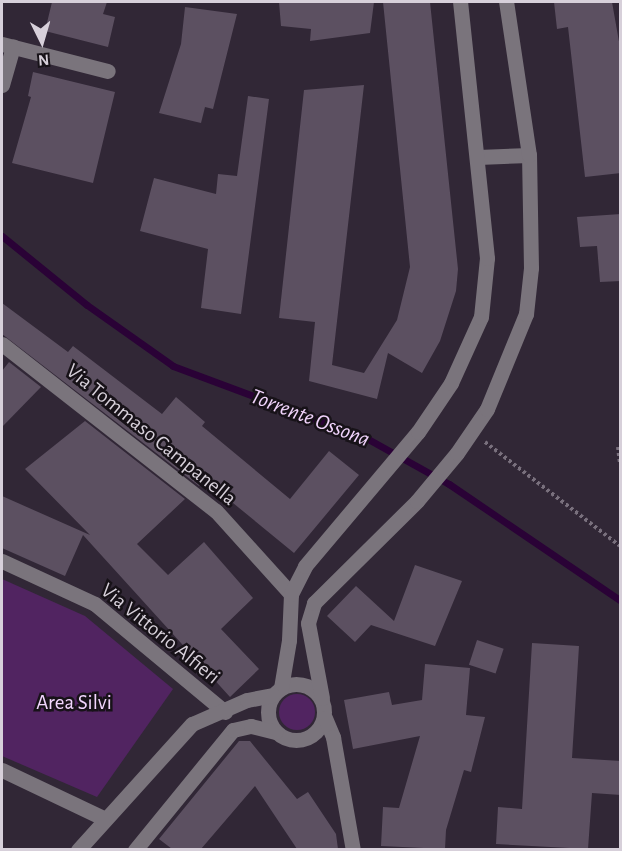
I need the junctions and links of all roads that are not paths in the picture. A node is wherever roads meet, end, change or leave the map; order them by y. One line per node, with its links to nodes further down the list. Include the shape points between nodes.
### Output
1 (460, 2): 7 (street)
2 (506, 2): 6 (street)
3 (7, 45): 4 (street); 5 (street)
4 (108, 71)
5 (2, 85)
6 (529, 154): 7 (street); 12 (street, via 531,268 526,314 499,386 458,453 417,501 314,603 308,623)
7 (478, 157): 10 (street, via 487,258 481,317 451,383 418,432 305,566)
8 (2, 344): 10 (street, Via Tommaso Campanella, via 216,511)
9 (2, 561): 13 (street, Via Vittorio Alfieri, via 95,604)
10 (291, 594): 11 (street, via 289,640)
11 (277, 691): 12 (street, via 303,684); 13 (street); 15 (street, via 268,707)
12 (322, 698): 14 (street)
13 (225, 712): 17 (street, via 192,724)
14 (325, 718): 15 (street, via 318,732 304,740 289,740); 20 (street, via 333,737)
15 (275, 732): 19 (street, via 251,726 233,730)
16 (2, 770): 17 (street)
17 (105, 819): 18 (street)
18 (78, 849)
19 (135, 849)
20 (353, 849)

